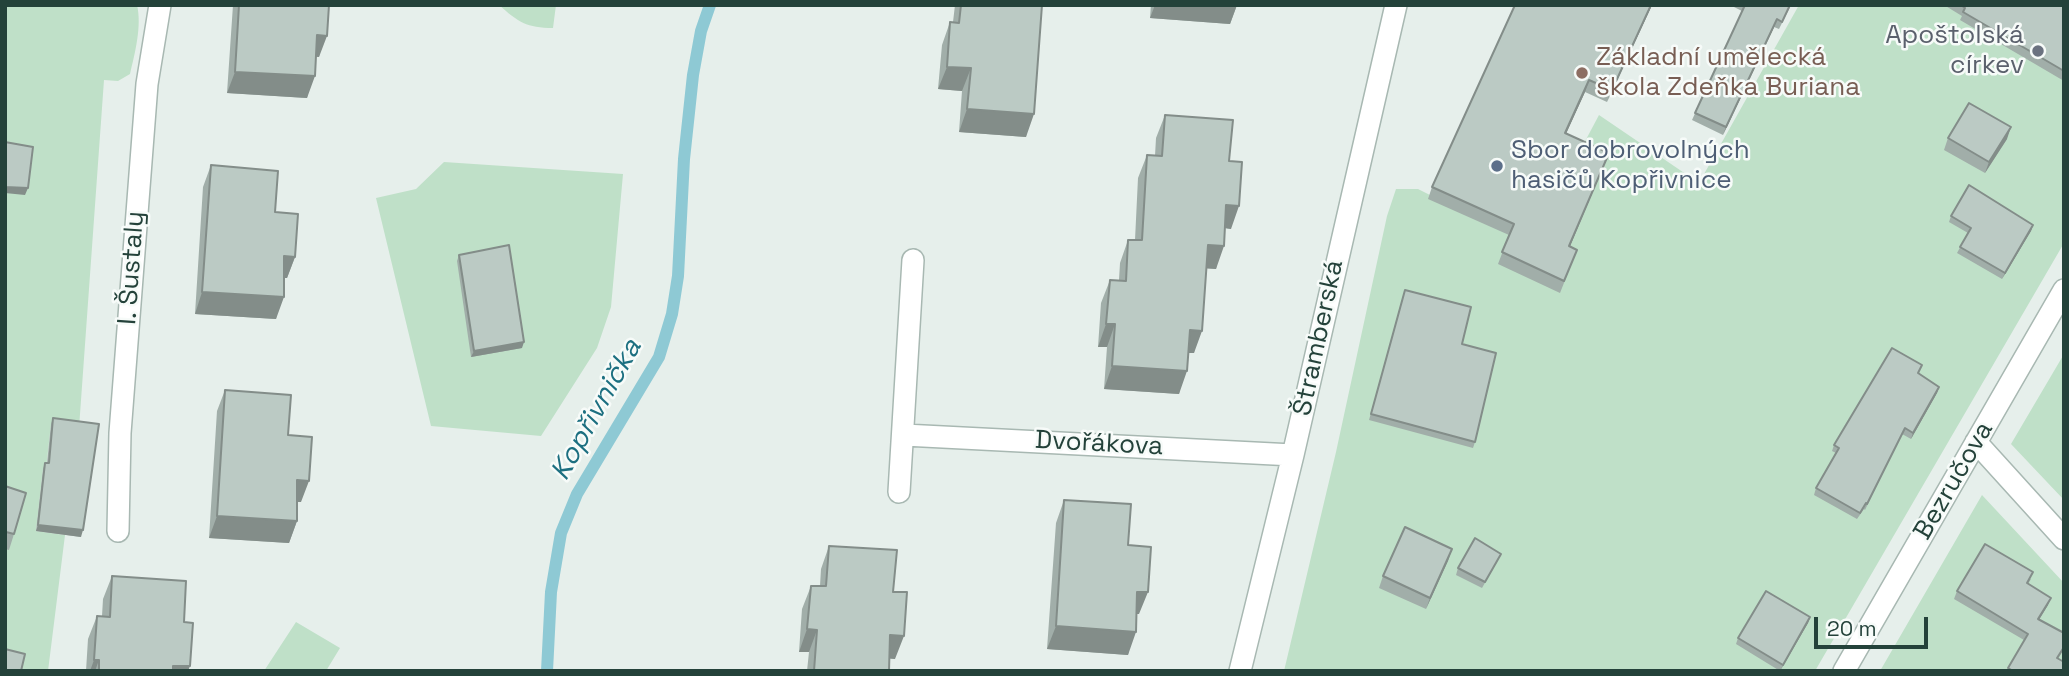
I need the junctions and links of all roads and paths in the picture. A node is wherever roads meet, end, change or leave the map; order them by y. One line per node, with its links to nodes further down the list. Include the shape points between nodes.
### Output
1 (160, 5): 9 (street, I. Šustaly, via 146,84 120,433)
2 (1396, 5): 7 (street, Štramberská)
3 (913, 260): 5 (street)
4 (2064, 290): 6 (street, Bezručova)
5 (904, 435): 7 (street, Dvořákova); 8 (street)
6 (1976, 442): 10 (street); 12 (street, Bezručova)
7 (1293, 455): 11 (street, Štramberská)
8 (900, 492)
9 (118, 531)
10 (2064, 539)
11 (1240, 671)
12 (1844, 671)

